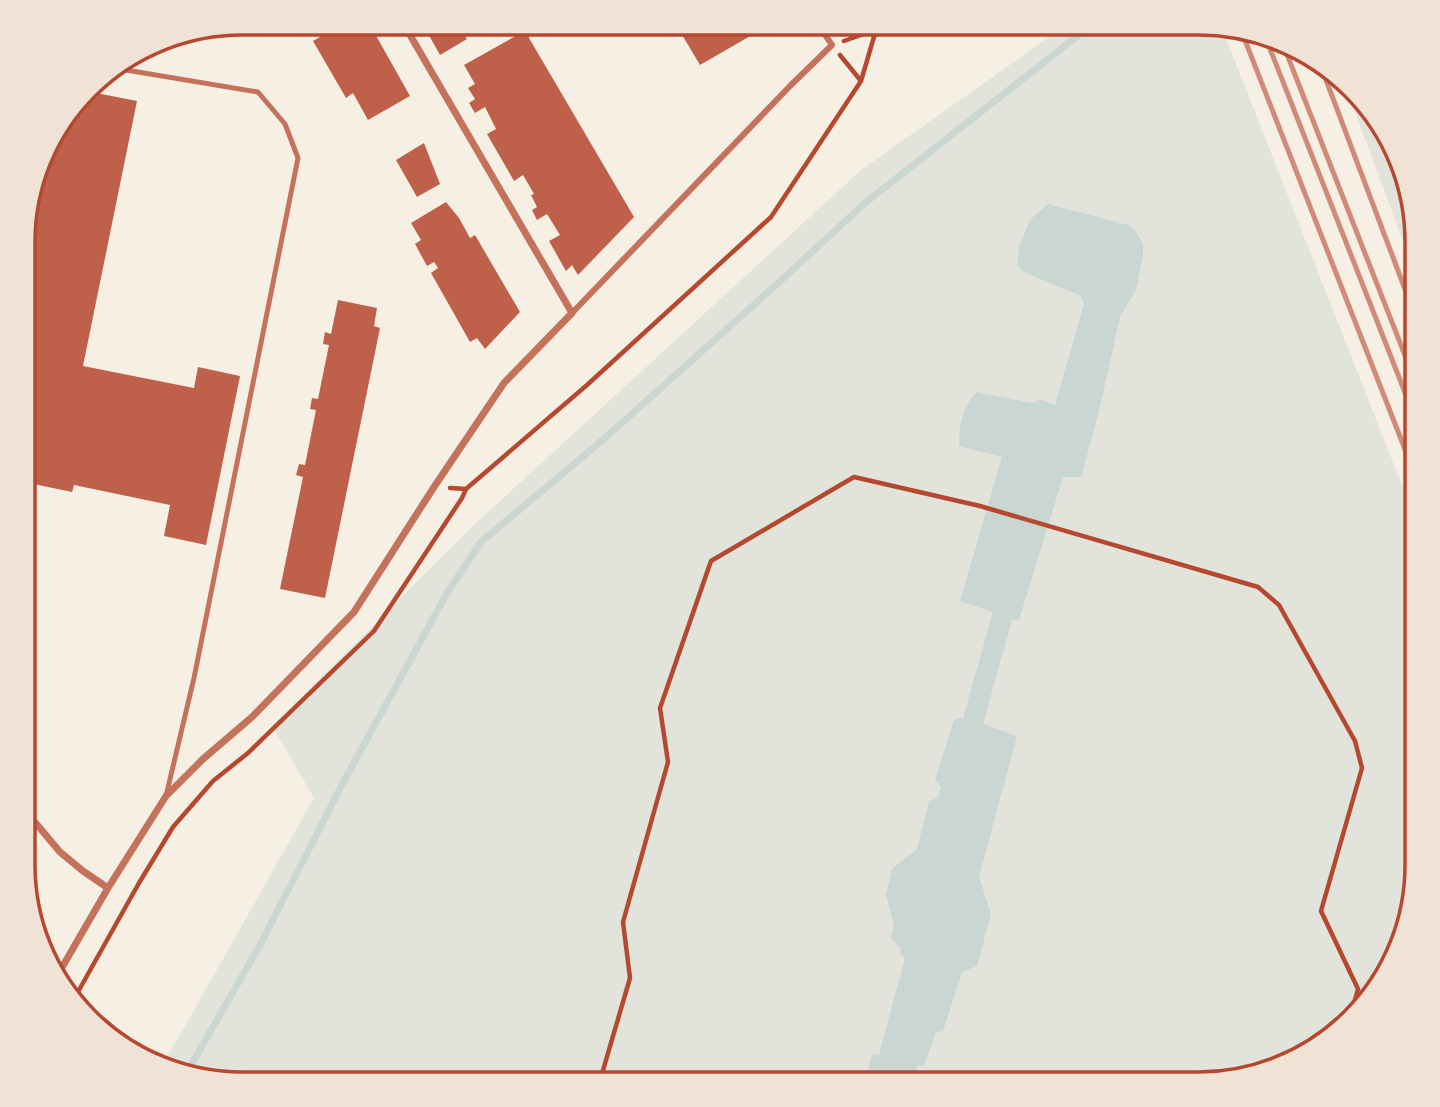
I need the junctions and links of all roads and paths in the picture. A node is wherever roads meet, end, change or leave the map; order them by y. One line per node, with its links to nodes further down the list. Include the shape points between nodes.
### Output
1 (410, 35): 8 (street)
2 (825, 35): 5 (street)
3 (861, 35): 5 (path)
4 (875, 35): 7 (path)
5 (832, 45): 7 (path); 8 (street)
6 (128, 70): 11 (lane, via 258,92 285,124 298,158 194,678)
7 (861, 81): 10 (path, via 771,217)
8 (572, 313): 9 (street, via 504,383)
9 (434, 487): 10 (path); 11 (street, via 354,612 252,717)
10 (466, 489): 15 (path, via 374,631 213,781 173,827)
11 (166, 796): 13 (street)
12 (35, 822): 13 (street, via 60,852)
13 (108, 888): 14 (street)
14 (62, 967)
15 (78, 991)
16 (1356, 998): 17 (path, via 1359,989 1321,911 1362,768 1355,741 1279,604 1258,587 980,506 854,477 710,561 660,708 668,762 623,922 630,978)
17 (603, 1072)

